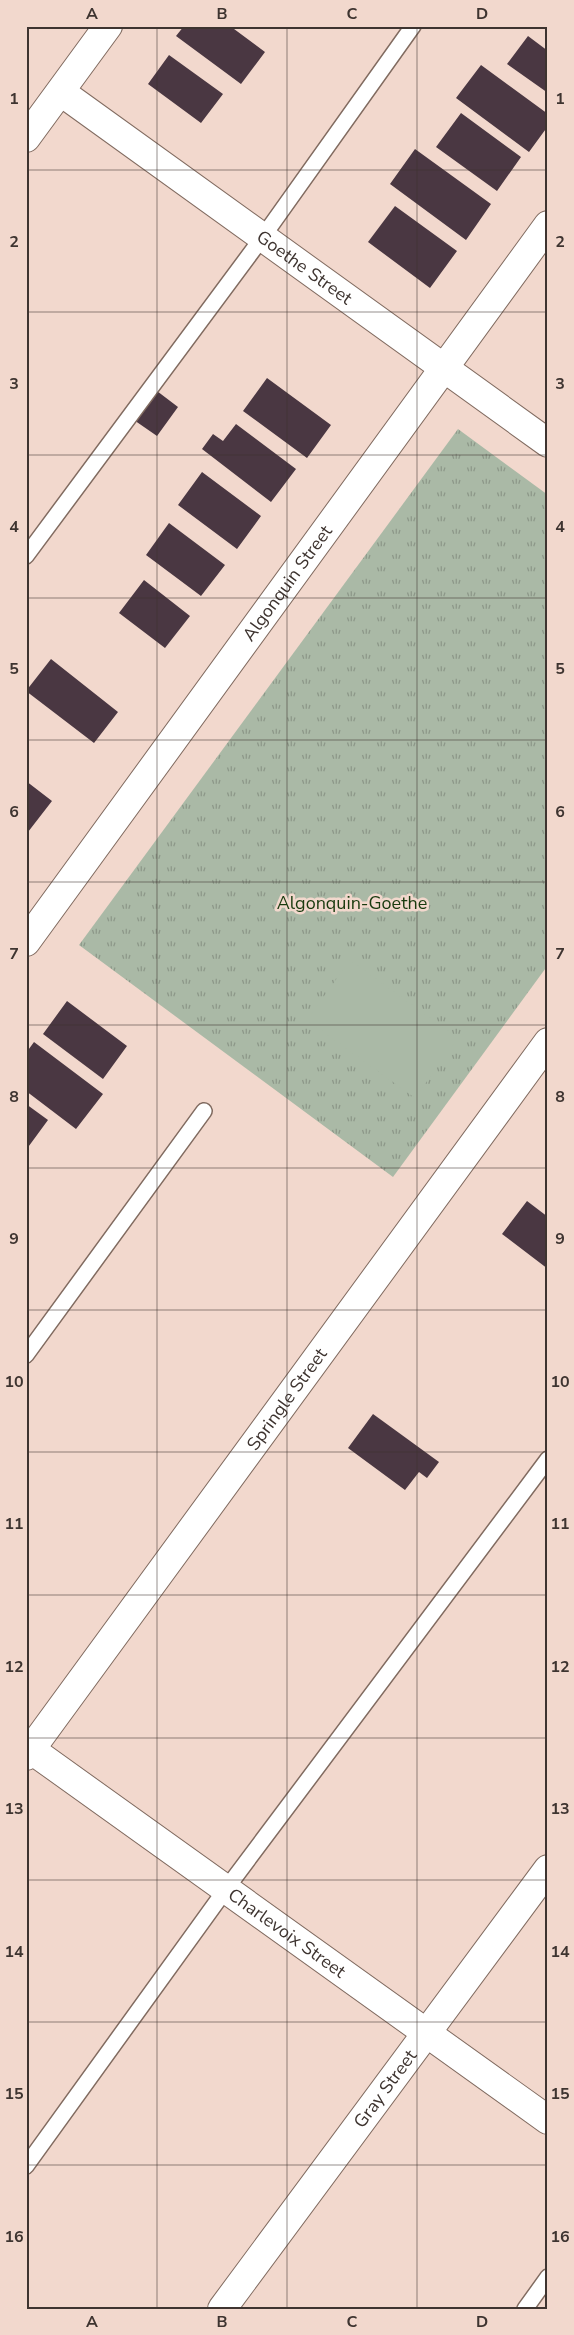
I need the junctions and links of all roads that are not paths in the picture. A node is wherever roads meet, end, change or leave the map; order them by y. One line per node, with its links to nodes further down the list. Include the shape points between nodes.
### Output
1 (108, 26): 3 (street)
2 (413, 26): 6 (lane)
3 (61, 92): 4 (street); 6 (street, Goethe Street)
4 (26, 138)
5 (548, 225): 7 (street, Algonquin Street)
6 (262, 238): 7 (street, Goethe Street); 9 (lane)
7 (443, 368): 8 (street, Goethe Street); 10 (street, Algonquin Street)
8 (548, 443)
9 (26, 556)
10 (26, 942)
11 (548, 1042): 15 (street, Springle Street)
12 (204, 1111): 13 (lane)
13 (26, 1355)
14 (548, 1459): 17 (lane)
15 (28, 1750): 17 (street, Charlevoix Street)
16 (548, 1869): 18 (street, Gray Street)
17 (226, 1889): 18 (street, Charlevoix Street); 20 (lane)
18 (425, 2033): 19 (street, Charlevoix Street); 22 (street, Gray Street)
19 (548, 2120)
20 (26, 2166)
21 (548, 2278): 23 (lane)
22 (222, 2309)
23 (525, 2309)

